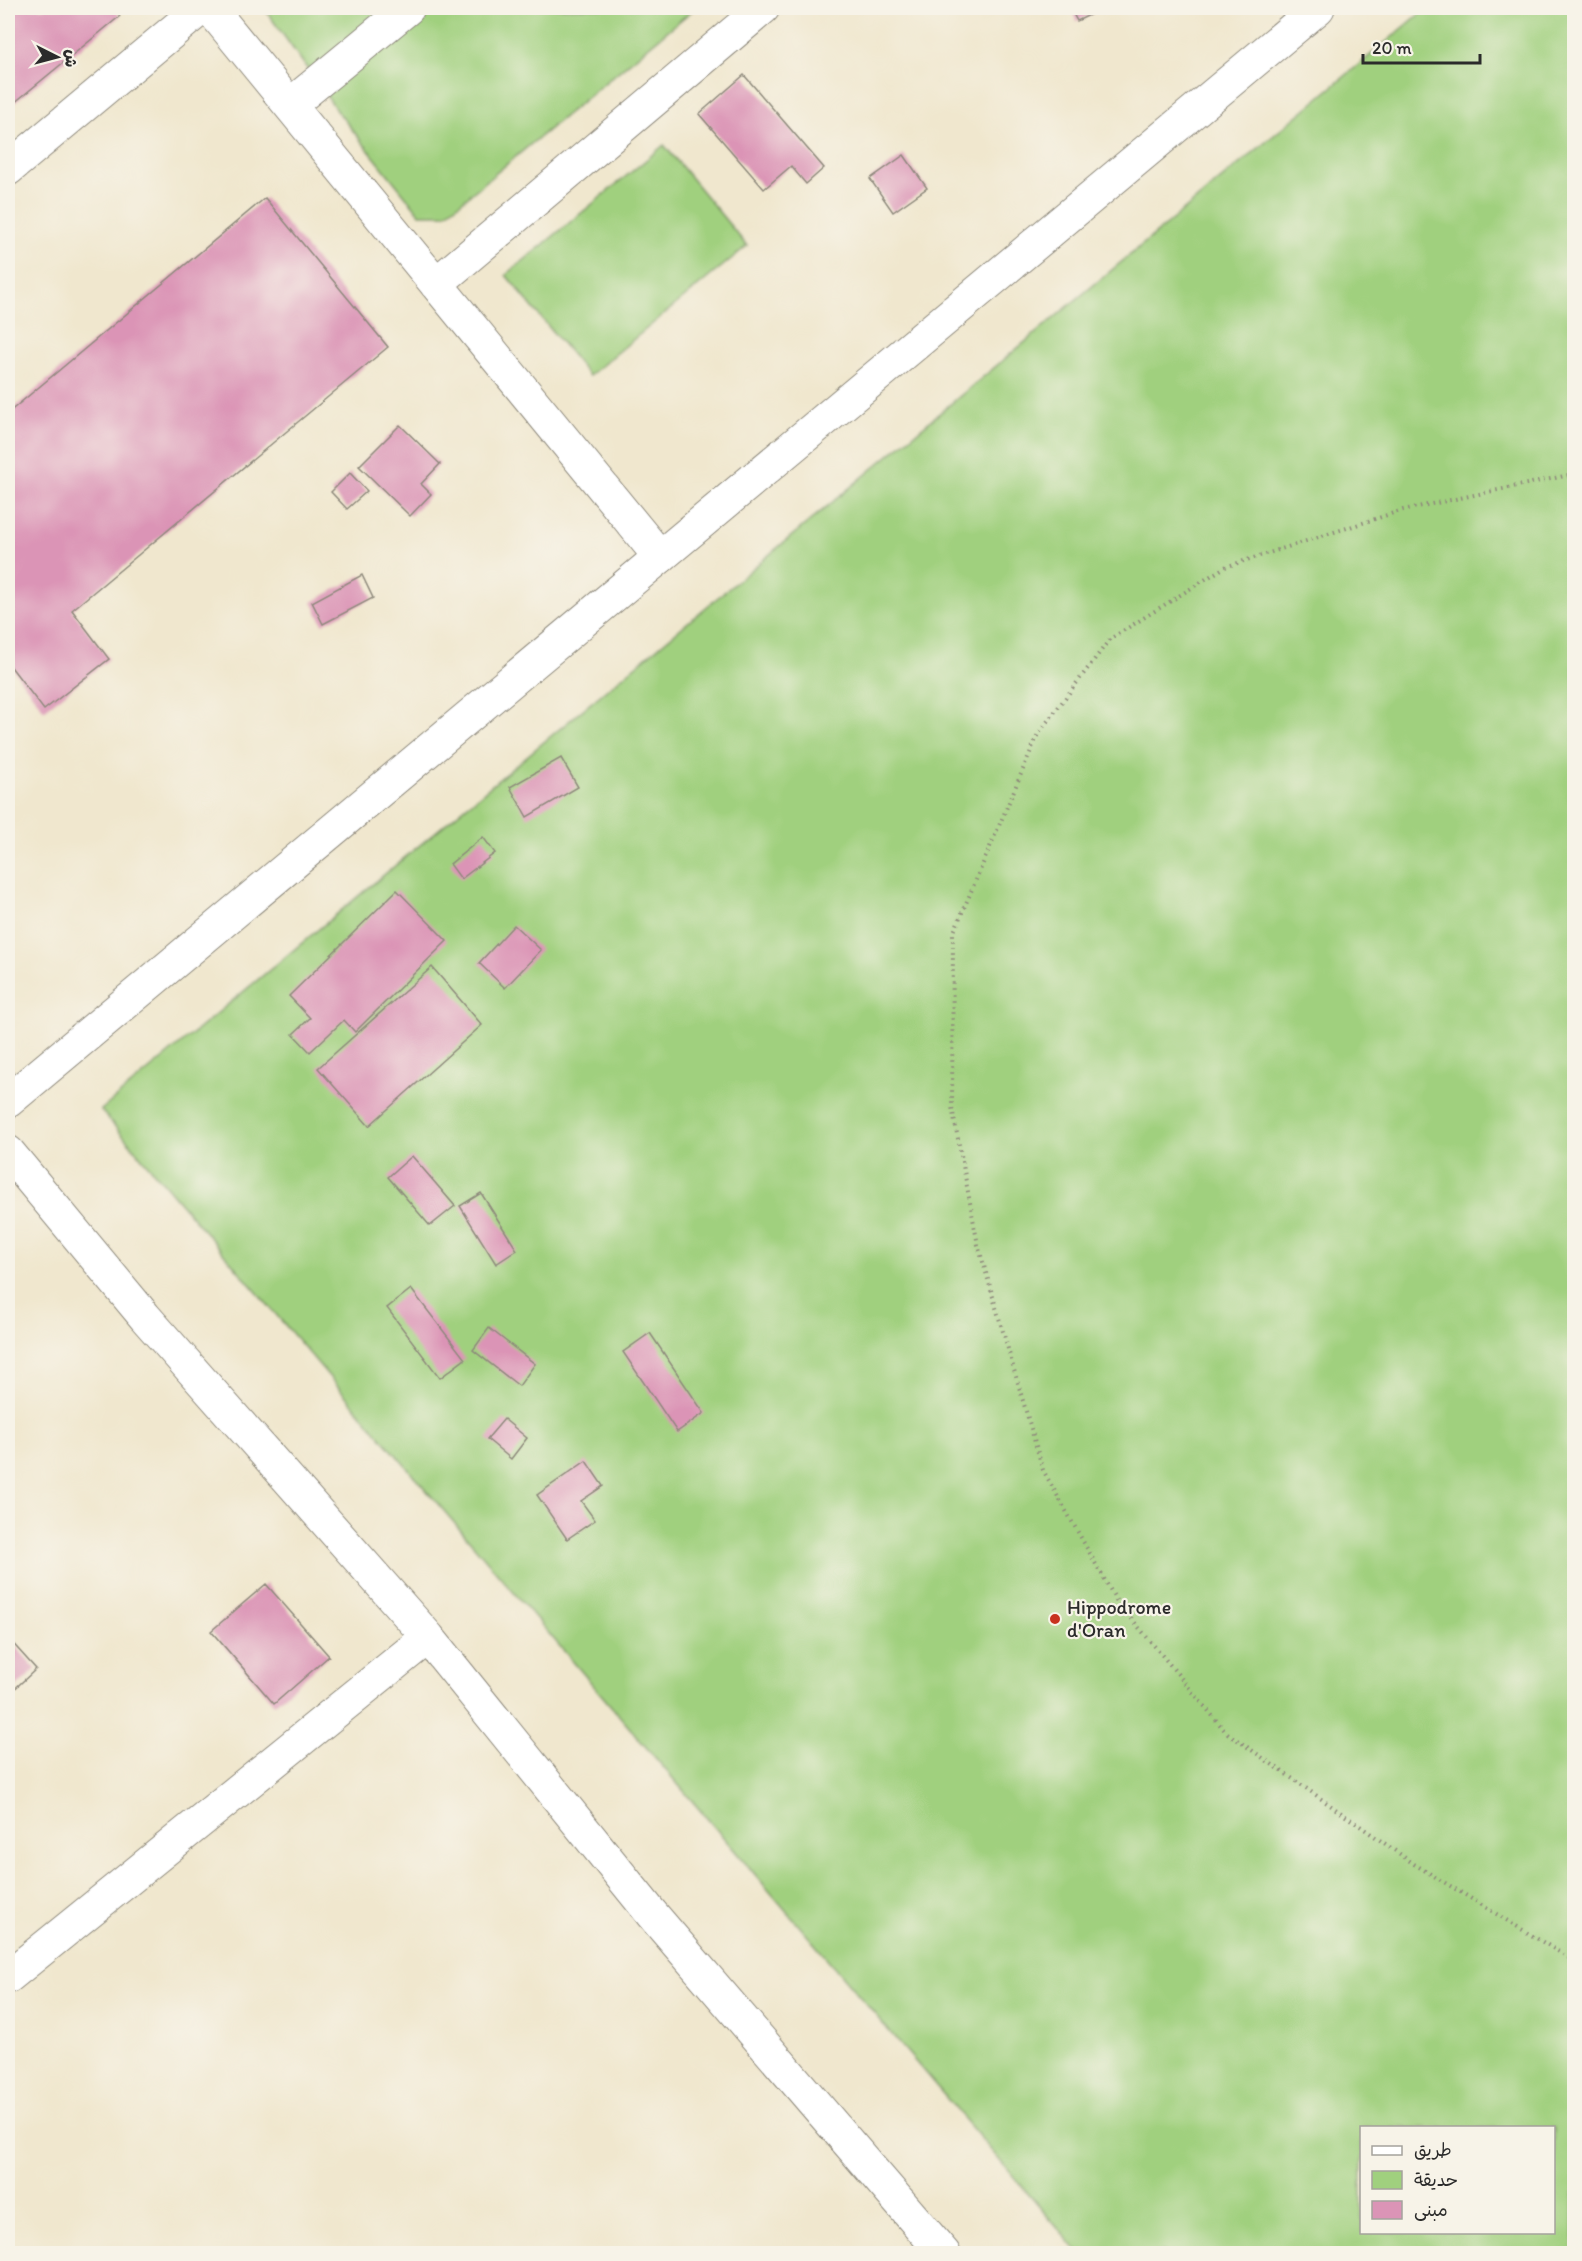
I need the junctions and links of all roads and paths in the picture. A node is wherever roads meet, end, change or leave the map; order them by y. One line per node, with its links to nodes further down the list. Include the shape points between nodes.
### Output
1 (201, 8): 7 (main road)
2 (210, 8): 6 (main road)
3 (408, 8): 6 (main road)
4 (763, 8): 8 (main road)
5 (1317, 8): 10 (main road)
6 (290, 105): 8 (main road)
7 (8, 169)
8 (436, 284): 10 (main road)
9 (1575, 474): 14 (path, via 1403,510 1225,567 1110,639 1038,734 953,933 952,1107 978,1245 1043,1470 1116,1600 1226,1732 1414,1864)
10 (660, 557): 11 (main road)
11 (8, 1101)
12 (8, 1152): 13 (main road, via 145,1317)
13 (428, 1637): 15 (main road); 16 (main road, via 651,1913)
14 (1575, 1961)
15 (8, 1977)
16 (944, 2253)

